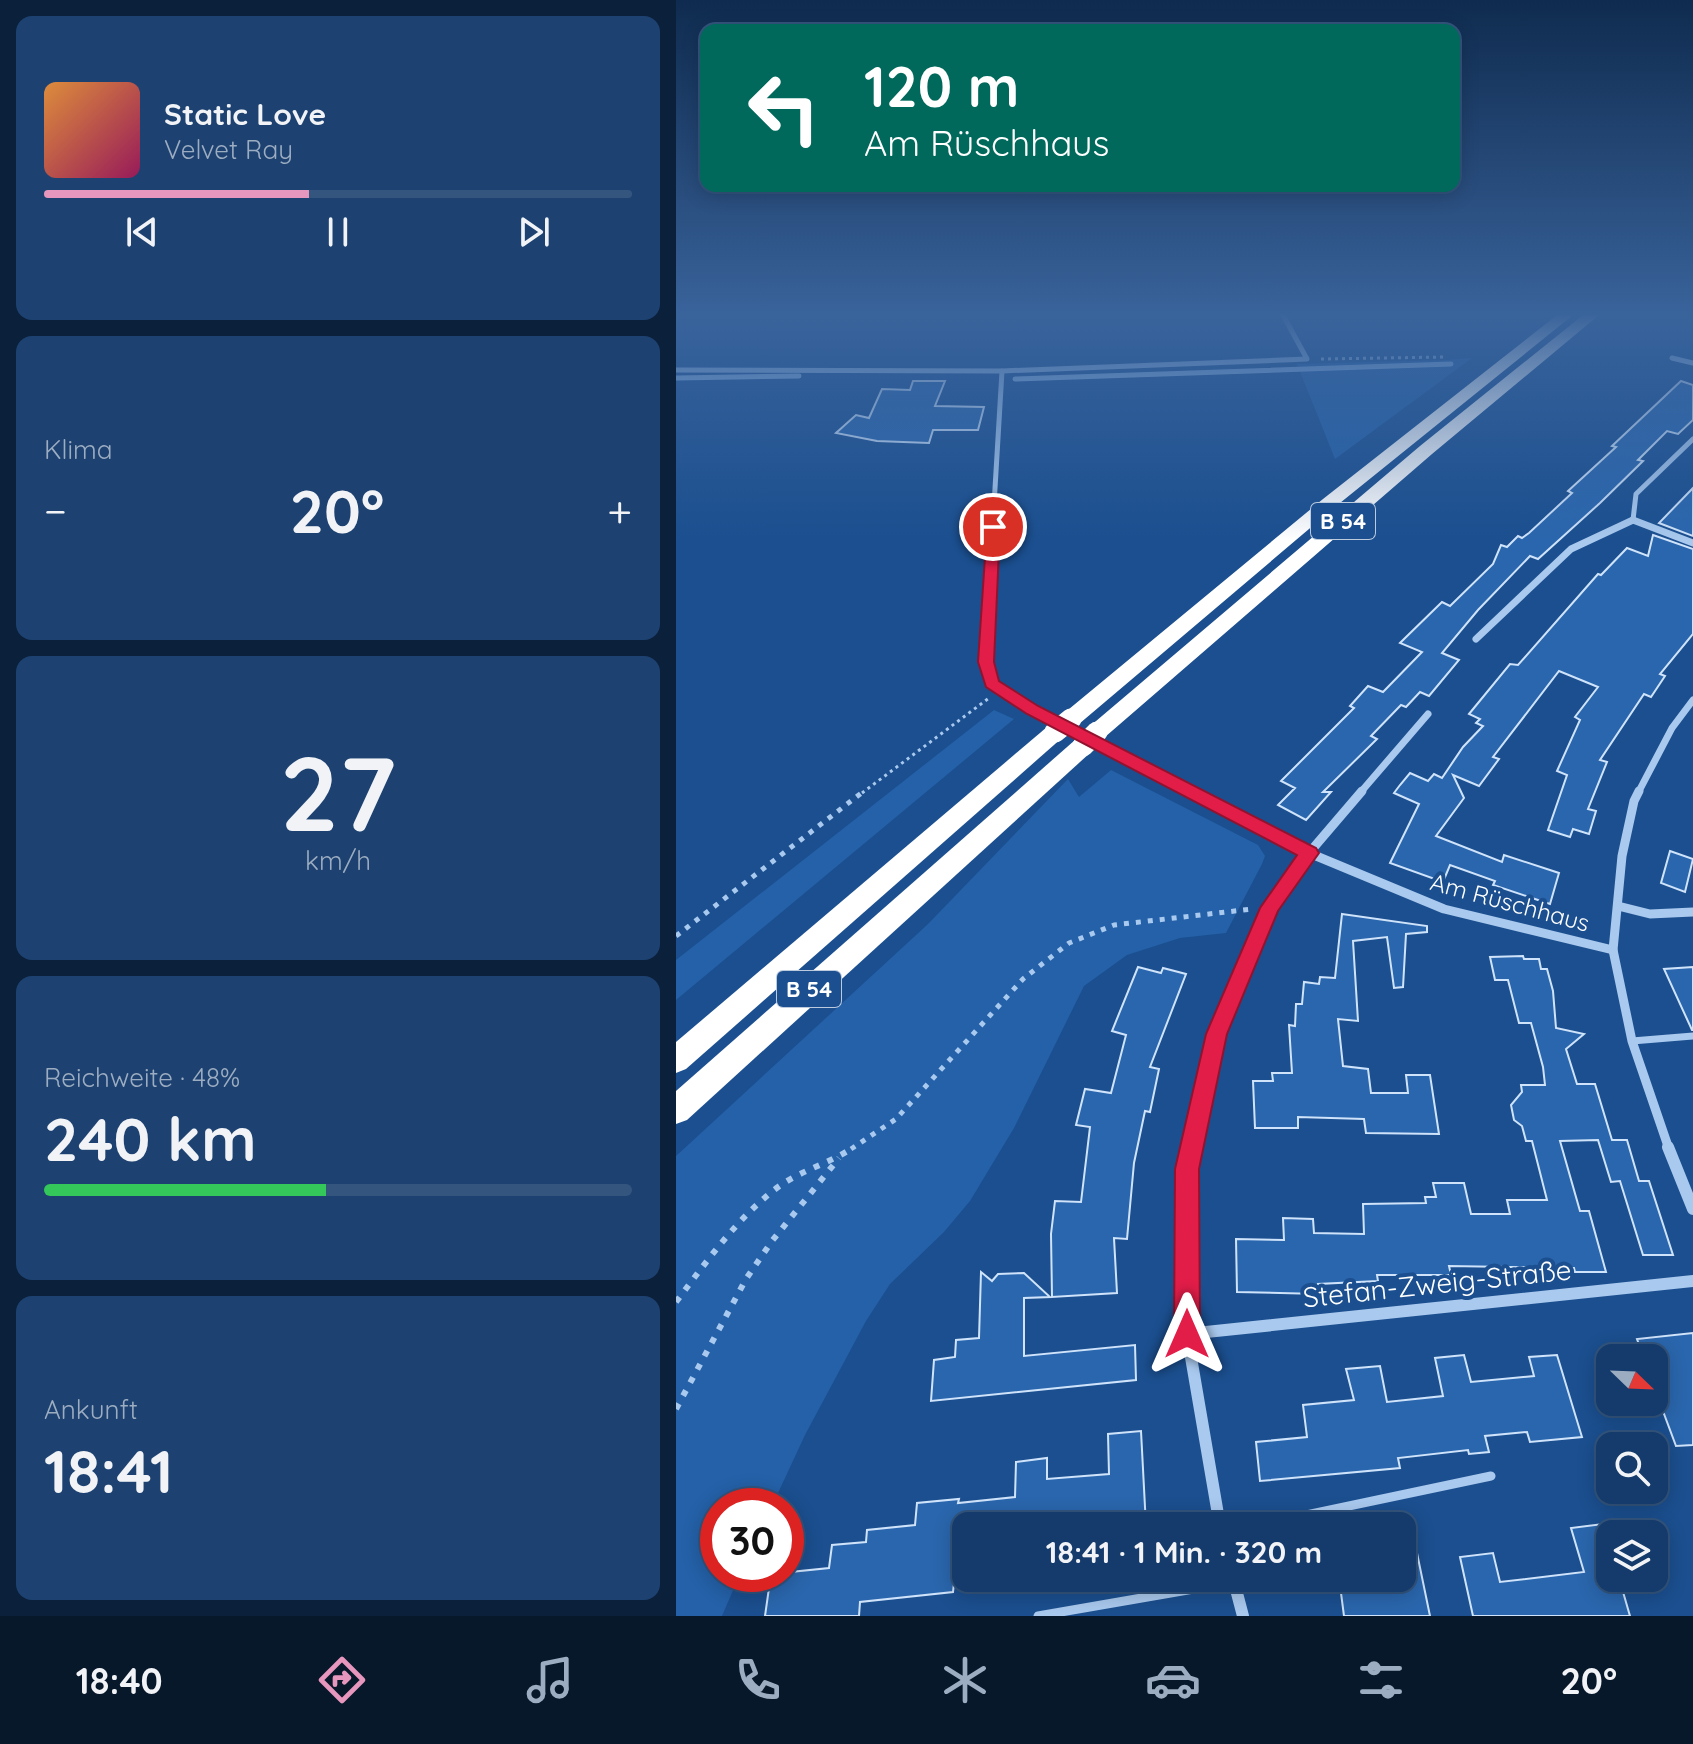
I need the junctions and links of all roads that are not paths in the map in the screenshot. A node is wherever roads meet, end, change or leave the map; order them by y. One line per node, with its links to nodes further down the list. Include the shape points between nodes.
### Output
1 (1001, 390): 10 (street, Am Rüschhaus, via 986,662 991,683)
2 (1471, 390): 16 (highway, B 54, via 1063,725)
3 (1499, 390): 17 (highway, B 54, via 1090,739)
4 (1693, 439): 5 (street, via 1636,494)
5 (1633, 520): 6 (street); 7 (street, via 1571,549)
6 (1693, 543)
7 (1476, 639)
8 (1693, 700): 11 (street, via 1672,728 1634,801)
9 (1428, 714): 10 (street)
10 (1309, 853): 13 (street, Am Rüschhaus, via 1444,909); 20 (street, via 1269,908 1217,1034 1187,1169)
11 (1618, 906): 12 (street, via 1650,914); 13 (street)
12 (1693, 912)
13 (1613, 950): 15 (street)
14 (1693, 1036): 15 (lane)
15 (1632, 1041): 18 (street)
16 (676, 1060)
17 (676, 1110)
18 (1693, 1209)
19 (1693, 1281): 20 (street, Stefan-Zweig-Straße)
20 (1187, 1334): 22 (street)
21 (1491, 1476): 23 (lane)
22 (1218, 1512)
23 (1320, 1512)
24 (1169, 1592): 26 (lane)
25 (1237, 1592): 27 (street)
26 (1038, 1616)
27 (1243, 1616)

